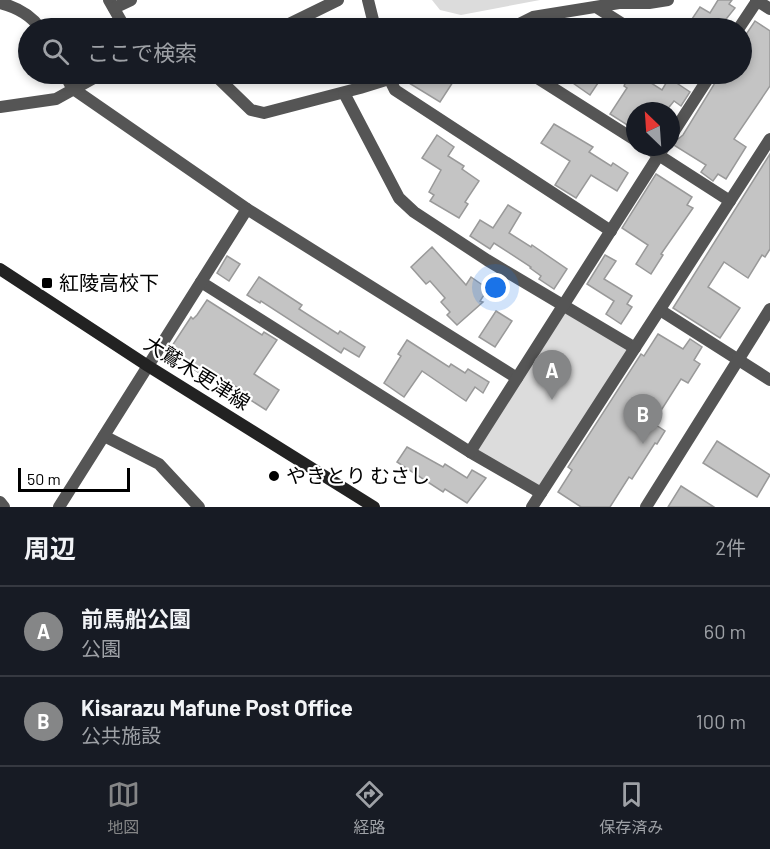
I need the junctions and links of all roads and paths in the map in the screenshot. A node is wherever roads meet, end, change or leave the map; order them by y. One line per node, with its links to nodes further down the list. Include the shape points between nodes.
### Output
1 (131, 0): 7 (street)
2 (338, 0): 12 (street)
3 (368, 0): 13 (street)
4 (668, 0): 8 (street)
5 (757, 0): 9 (street); 16 (street)
6 (0, 3): 10 (street, via 18,8)
7 (112, 4): 11 (street)
8 (596, 8): 14 (street); 15 (street)
9 (770, 9)
10 (30, 18)
11 (120, 18)
12 (301, 18)
13 (372, 18)
14 (531, 18)
15 (612, 18)
16 (745, 18)
17 (70, 84): 24 (street)
18 (80, 84): 24 (street)
19 (224, 84): 25 (street, via 251,110 264,113)
20 (368, 84): 25 (street)
21 (393, 84): 34 (street, via 395,90)
22 (547, 84): 28 (street)
23 (701, 84): 27 (street)
24 (72, 88): 26 (street, via 56,99); 33 (street)
25 (344, 93): 37 (street, via 399,198 414,212)
26 (0, 107)
27 (680, 120)
28 (626, 134)
29 (770, 139): 32 (street)
30 (658, 156): 34 (street)
31 (668, 156): 32 (street)
32 (730, 201): 39 (street)
33 (247, 209): 36 (street); 43 (street)
34 (611, 231): 37 (street)
35 (0, 269): 42 (main road, 大鷲木更津線)
36 (201, 282): 42 (street); 46 (street)
37 (563, 306): 40 (street); 43 (street)
38 (770, 309): 41 (street)
39 (660, 310): 40 (street); 41 (street)
40 (635, 348): 47 (street)
41 (738, 360): 44 (street); 54 (street)
42 (148, 366): 45 (street); 52 (main road, 大鷲木更津線)
43 (517, 378): 46 (street)
44 (770, 380)
45 (104, 436): 50 (street); 51 (street, via 159,464)
46 (470, 452): 47 (street)
47 (541, 493): 53 (street)
48 (0, 502): 49 (street)
49 (4, 507)
50 (59, 507)
51 (199, 507)
52 (374, 507)
53 (532, 507)
54 (646, 507)

